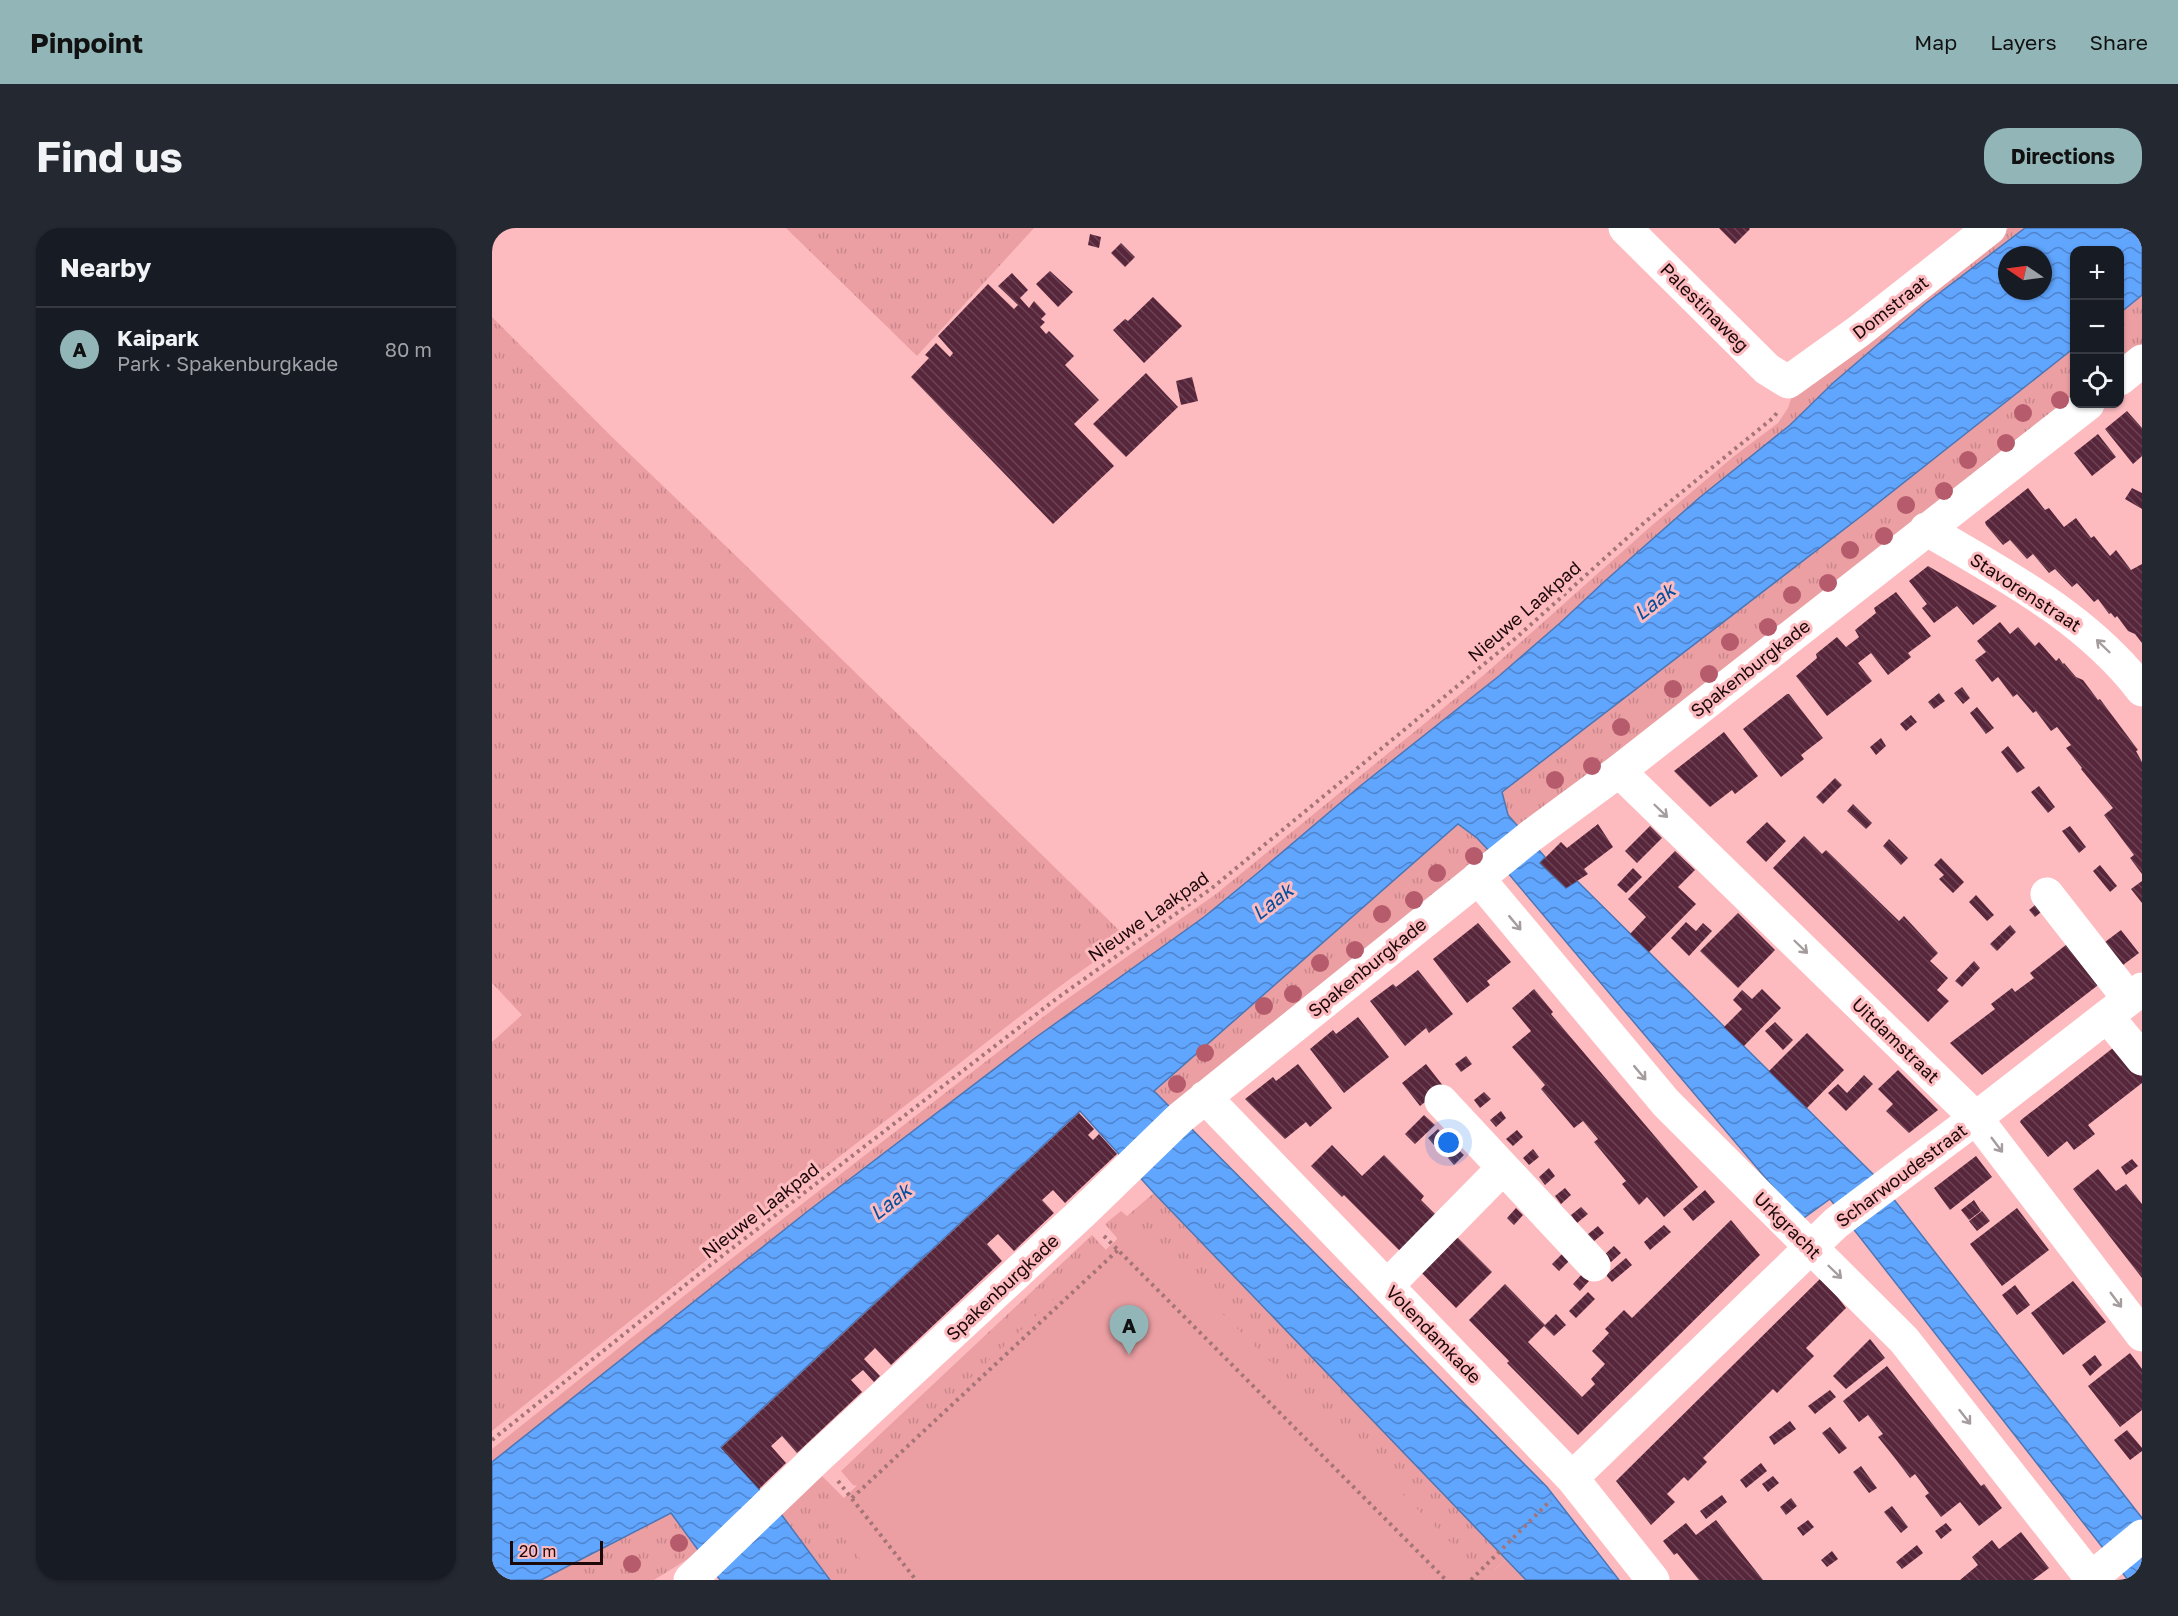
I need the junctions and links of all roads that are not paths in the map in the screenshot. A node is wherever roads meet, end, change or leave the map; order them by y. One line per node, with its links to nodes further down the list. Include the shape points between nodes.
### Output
1 (1625, 228): 5 (street, Palestinaweg, via 1767,369)
2 (1990, 228): 5 (street, Domstraat, via 1859,332)
3 (2142, 361): 4 (street)
4 (2124, 376)
5 (1788, 382)
6 (2083, 408): 7 (street, Spakenburgkade)
7 (1926, 529): 8 (street, Stavorenstraat, one-way to 7, via 2112,655 2068,616); 9 (street, Spakenburgkade)
8 (2142, 690)
9 (1619, 771): 10 (street, Spakenburgkade); 16 (street, Uitdamstraat, one-way to 16)
10 (1478, 878): 14 (street, Spakenburgkade); 18 (street, Urkgracht, one-way to 18, via 1666,1103)
11 (2047, 894): 12 (street)
12 (2126, 1001): 13 (street); 16 (street, Scharwoudestraat)
13 (2142, 1059)
14 (1205, 1097): 20 (street, Volendamkade); 24 (street, Spakenburgkade)
15 (1441, 1101): 17 (street)
16 (1976, 1118): 18 (street, Scharwoudestraat, via 1836,1223); 21 (street, Uitdamstraat, one-way to 21)
17 (1503, 1168): 19 (street); 20 (street)
18 (1811, 1248): 22 (street, Scharwoudestraat); 25 (street, Urkgracht, one-way to 25, via 1904,1340)
19 (1594, 1265)
20 (1387, 1286): 22 (street, Volendamkade)
21 (2142, 1335)
22 (1565, 1485): 26 (street, Volendamkade)
23 (2142, 1536): 25 (street)
24 (699, 1571)
25 (2094, 1576)
26 (1653, 1580)

